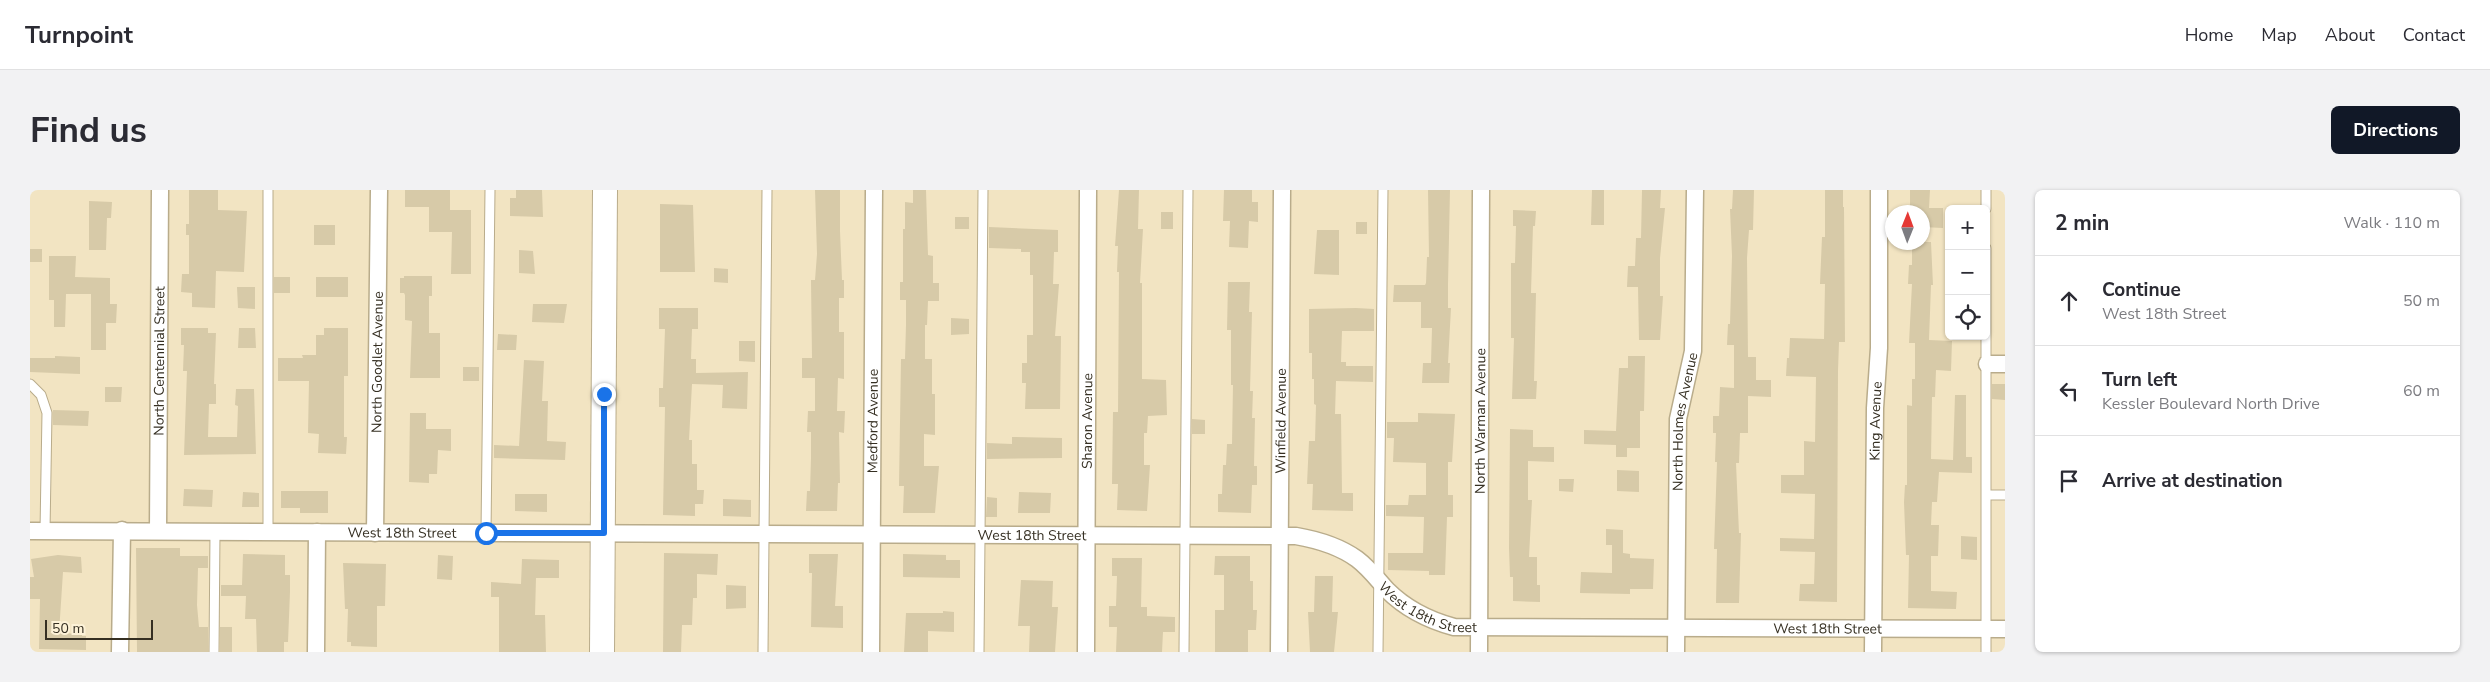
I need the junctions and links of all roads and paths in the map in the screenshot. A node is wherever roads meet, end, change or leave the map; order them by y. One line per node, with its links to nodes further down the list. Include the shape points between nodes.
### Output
1 (160, 190): 26 (street, North Centennial Street)
2 (268, 190): 28 (lane)
3 (379, 190): 30 (street, North Goodlet Avenue)
4 (490, 190): 31 (lane)
5 (604, 190): 32 (main road)
6 (767, 190): 33 (lane)
7 (874, 190): 34 (street, Medford Avenue)
8 (983, 190): 35 (lane)
9 (1088, 190): 36 (street, Sharon Avenue)
10 (1188, 190): 37 (lane)
11 (1282, 190): 38 (street, Winfield Avenue)
12 (1383, 190): 39 (lane)
13 (1481, 190): 40 (street, North Warman Avenue)
14 (1695, 190): 41 (street, North Holmes Avenue, via 1693,351 1678,419)
15 (1879, 190): 42 (street, King Avenue)
16 (1986, 190): 17 (lane)
17 (1986, 205)
18 (1986, 250): 19 (lane)
19 (1987, 364): 20 (street); 22 (lane)
20 (2005, 364)
21 (30, 384): 25 (lane, via 41,395 46,413)
22 (1987, 495): 23 (lane); 43 (lane)
23 (2005, 495)
24 (122, 530): 25 (street, West 18th Street); 26 (street, West 18th Street); 45 (street)
25 (37, 531)
26 (158, 531): 27 (street, West 18th Street)
27 (215, 532): 28 (street, West 18th Street); 46 (lane)
28 (268, 532): 29 (street, West 18th Street)
29 (317, 532): 30 (street, West 18th Street); 47 (street)
30 (376, 533): 31 (street, West 18th Street)
31 (486, 533): 32 (street, West 18th Street)
32 (604, 533): 33 (street, West 18th Street); 48 (main road)
33 (762, 534): 34 (street, West 18th Street); 49 (lane)
34 (872, 534): 35 (street, West 18th Street); 50 (street, Medford Avenue)
35 (980, 534): 36 (street, West 18th Street); 51 (lane)
36 (1086, 535): 37 (street, West 18th Street); 52 (street, Sharon Avenue)
37 (1184, 536): 38 (street, West 18th Street); 53 (lane)
38 (1280, 536): 39 (street, West 18th Street, via 1310,538 1335,546); 54 (street, Winfield Avenue)
39 (1378, 577): 40 (street, West 18th Street, via 1400,602 1423,616 1454,627); 55 (lane)
40 (1479, 626): 41 (street, West 18th Street); 56 (street, North Warman Avenue)
41 (1676, 628): 42 (street, West 18th Street); 57 (street, North Holmes Avenue)
42 (1873, 628): 43 (street, West 18th Street); 58 (street, King Avenue)
43 (1986, 629): 44 (street, West 18th Street); 59 (lane)
44 (2005, 629)
45 (120, 652)
46 (214, 652)
47 (316, 652)
48 (602, 652)
49 (762, 652)
50 (871, 652)
51 (979, 652)
52 (1086, 652)
53 (1184, 652)
54 (1279, 652)
55 (1378, 652)
56 (1479, 652)
57 (1676, 652)
58 (1873, 652)
59 (1986, 652)

